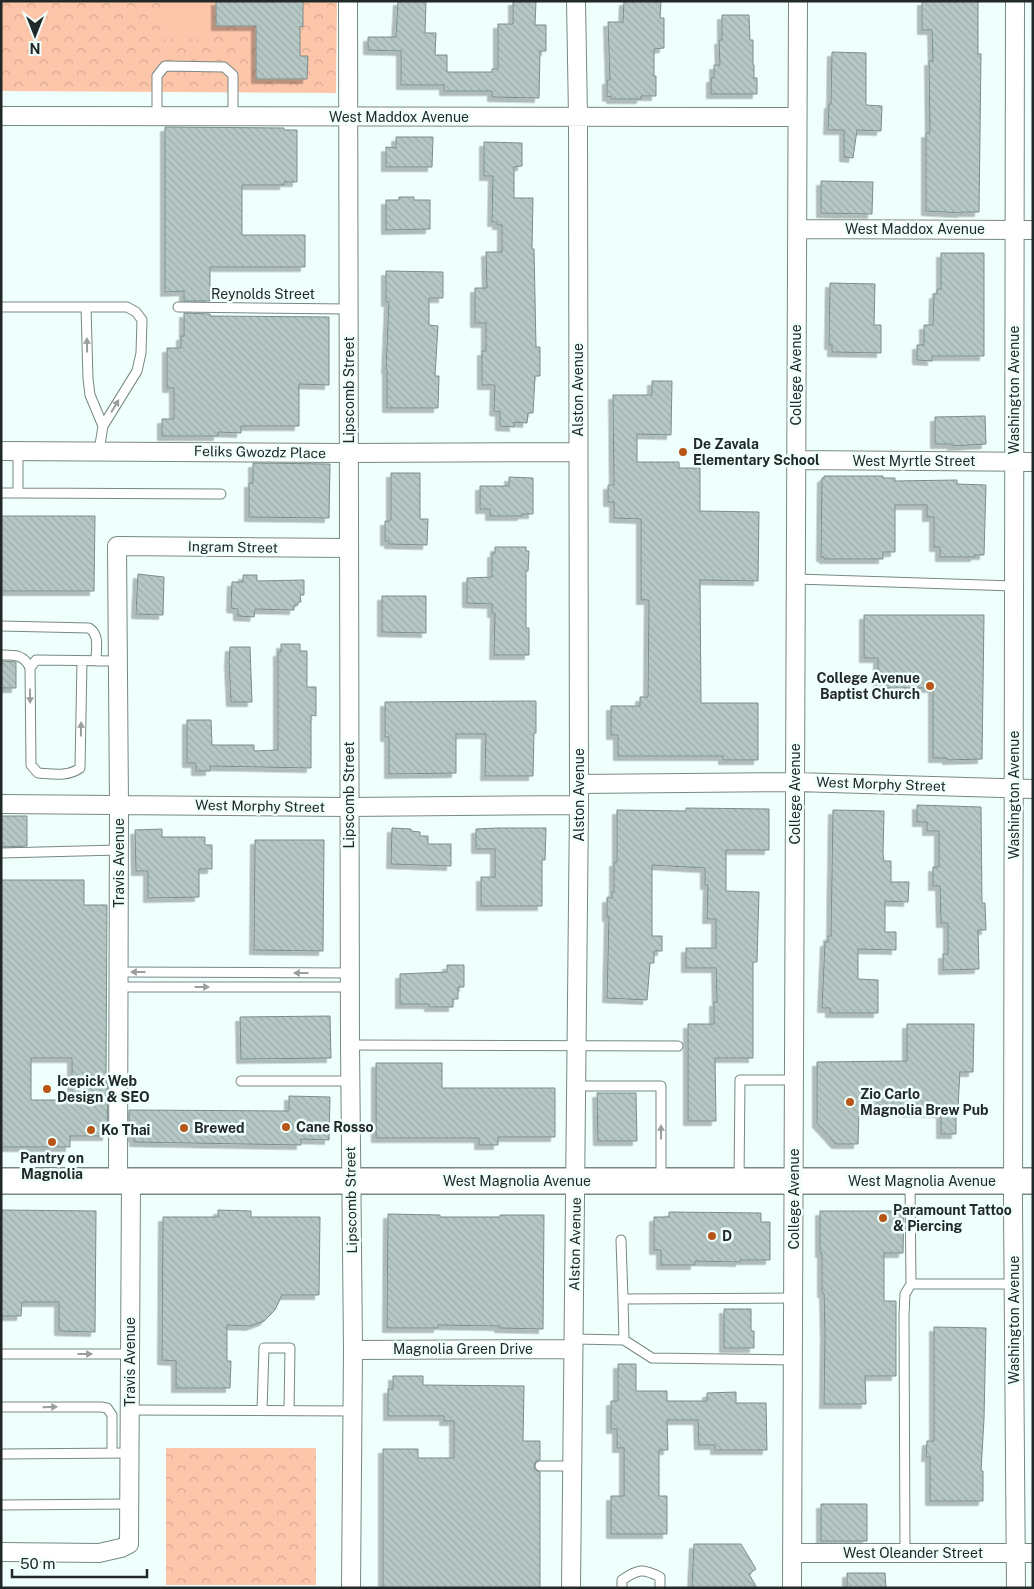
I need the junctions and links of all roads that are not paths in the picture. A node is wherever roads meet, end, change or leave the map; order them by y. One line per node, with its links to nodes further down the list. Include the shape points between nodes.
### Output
1 (348, 1): 8 (street, Lipscomb Street)
2 (576, 1): 9 (street, Alston Avenue)
3 (798, 1): 10 (street, College Avenue)
4 (1015, 1): 12 (street, Washington Avenue)
5 (1, 116): 6 (street, West Maddox Avenue)
6 (157, 116): 7 (street, West Maddox Avenue); 7 (lane, via 157,76 165,66 175,66 224,67 233,76)
7 (232, 116): 8 (street, West Maddox Avenue)
8 (349, 116): 9 (street, West Maddox Avenue); 17 (street, Lipscomb Street)
9 (578, 117): 10 (street, West Maddox Avenue); 21 (street, Alston Avenue)
10 (797, 117): 11 (street, College Avenue)
11 (797, 229): 12 (street, West Maddox Avenue); 23 (street, College Avenue)
12 (1015, 229): 13 (street, West Maddox Avenue); 24 (street, Washington Avenue)
13 (1033, 230)
14 (1, 307): 15 (lane)
15 (86, 308): 18 (lane, one-way to 15, via 90,395); 18 (lane, one-way to 15, via 136,370 141,353 142,320 127,308)
16 (178, 308): 17 (lane, Reynolds Street)
17 (349, 309): 22 (street, Lipscomb Street)
18 (103, 426): 20 (lane)
19 (10, 451): 20 (street, Feliks Gwozdz Place); 26 (lane)
20 (100, 451): 22 (street, Feliks Gwozdz Place)
21 (578, 452): 22 (street, Feliks Gwozdz Place); 40 (street, Alston Avenue)
22 (349, 454): 30 (street, Lipscomb Street)
23 (796, 460): 24 (street, West Myrtle Street); 31 (street, College Avenue)
24 (1014, 462): 25 (street, West Myrtle Street); 32 (street, Washington Avenue)
25 (1033, 462)
26 (18, 492): 27 (lane); 28 (lane)
27 (1, 493)
28 (221, 494)
29 (117, 546): 30 (street, Ingram Street); 37 (street, Travis Avenue)
30 (349, 548): 46 (street, Lipscomb Street)
31 (796, 579): 32 (lane); 39 (street, College Avenue)
32 (1014, 586): 41 (street, Washington Avenue)
33 (1, 626): 36 (lane, via 88,628 96,638)
34 (1, 655): 38 (lane, via 20,656)
35 (82, 660): 36 (lane); 38 (lane, via 36,660); 38 (lane, one-way to 35, via 31,765 38,773 73,773 80,768)
36 (96, 660): 37 (lane)
37 (118, 661): 44 (street, Travis Avenue)
38 (30, 668)
39 (796, 782): 40 (street, West Morphy Street); 41 (street, West Morphy Street); 54 (street, College Avenue)
40 (579, 784): 45 (street, Alston Avenue)
41 (1014, 788): 42 (street, West Morphy Street); 66 (street, Washington Avenue)
42 (1033, 789)
43 (1, 804): 44 (street, West Morphy Street)
44 (119, 805): 46 (street, West Morphy Street); 47 (street, Travis Avenue)
45 (579, 805): 46 (street, West Morphy Street); 52 (street, Alston Avenue)
46 (349, 807): 50 (street, Lipscomb Street)
47 (119, 850): 48 (lane); 49 (street, Travis Avenue)
48 (1, 853)
49 (119, 979): 50 (lane, one-way to 49); 50 (lane, one-way to 50); 59 (street, Travis Avenue)
50 (350, 980): 51 (street, Lipscomb Street)
51 (350, 1045): 52 (lane); 56 (street, Lipscomb Street)
52 (576, 1045): 53 (lane); 57 (street, Alston Avenue)
53 (678, 1046)
54 (794, 1080): 63 (lane, via 740,1080); 64 (street, College Avenue)
55 (241, 1081): 56 (lane)
56 (350, 1081): 60 (street, Lipscomb Street)
57 (576, 1086): 61 (street, Alston Avenue); 62 (lane, one-way to 57, via 662,1086)
58 (1, 1181): 59 (street, West Magnolia Avenue)
59 (125, 1181): 60 (street, West Magnolia Avenue); 76 (street, Travis Avenue)
60 (350, 1181): 61 (street, West Magnolia Avenue); 74 (street, Lipscomb Street)
61 (575, 1181): 62 (street, West Magnolia Avenue); 73 (street, Alston Avenue)
62 (661, 1181): 63 (street, West Magnolia Avenue)
63 (739, 1181): 64 (street, West Magnolia Avenue)
64 (794, 1181): 65 (street, West Magnolia Avenue); 70 (street, College Avenue)
65 (910, 1181): 66 (street, West Magnolia Avenue); 68 (lane)
66 (1023, 1181): 69 (street, Washington Avenue)
67 (621, 1240): 71 (lane)
68 (911, 1284): 69 (lane); 91 (lane, via 905,1294 904,1315)
69 (1014, 1284): 92 (street, Washington Avenue)
70 (793, 1298): 71 (lane); 77 (street, College Avenue)
71 (623, 1299): 72 (lane)
72 (624, 1340): 73 (lane); 77 (lane, via 652,1358)
73 (574, 1344): 74 (street, Magnolia Green Drive); 86 (street, Alston Avenue)
74 (353, 1350): 82 (street, Lipscomb Street)
75 (1, 1354): 76 (lane, one-way to 76)
76 (130, 1354): 79 (street, Travis Avenue)
77 (793, 1360): 90 (street, College Avenue)
78 (1, 1407): 83 (lane, one-way to 83, via 107,1408 112,1415)
79 (130, 1410): 80 (lane); 83 (street, Travis Avenue)
80 (262, 1410): 81 (lane); 81 (lane, via 264,1348 290,1348)
81 (289, 1410): 82 (lane)
82 (353, 1411): 93 (street, Lipscomb Street)
83 (121, 1453): 84 (lane); 87 (street, Travis Avenue)
84 (1, 1454)
85 (540, 1466): 86 (lane)
86 (572, 1466): 94 (street, Alston Avenue)
87 (129, 1504): 88 (lane); 89 (street, Travis Avenue, via 129,1544 121,1548 99,1553)
88 (1, 1505)
89 (1, 1552)
90 (792, 1553): 91 (street, West Oleander Street); 97 (street, College Avenue)
91 (905, 1553): 92 (street, West Oleander Street)
92 (1024, 1553): 98 (street, Washington Avenue)
93 (351, 1588)
94 (571, 1588)
95 (622, 1588): 96 (lane, via 622,1580 636,1571 648,1571 660,1577)
96 (660, 1588)
97 (792, 1588)
98 (1016, 1588)

